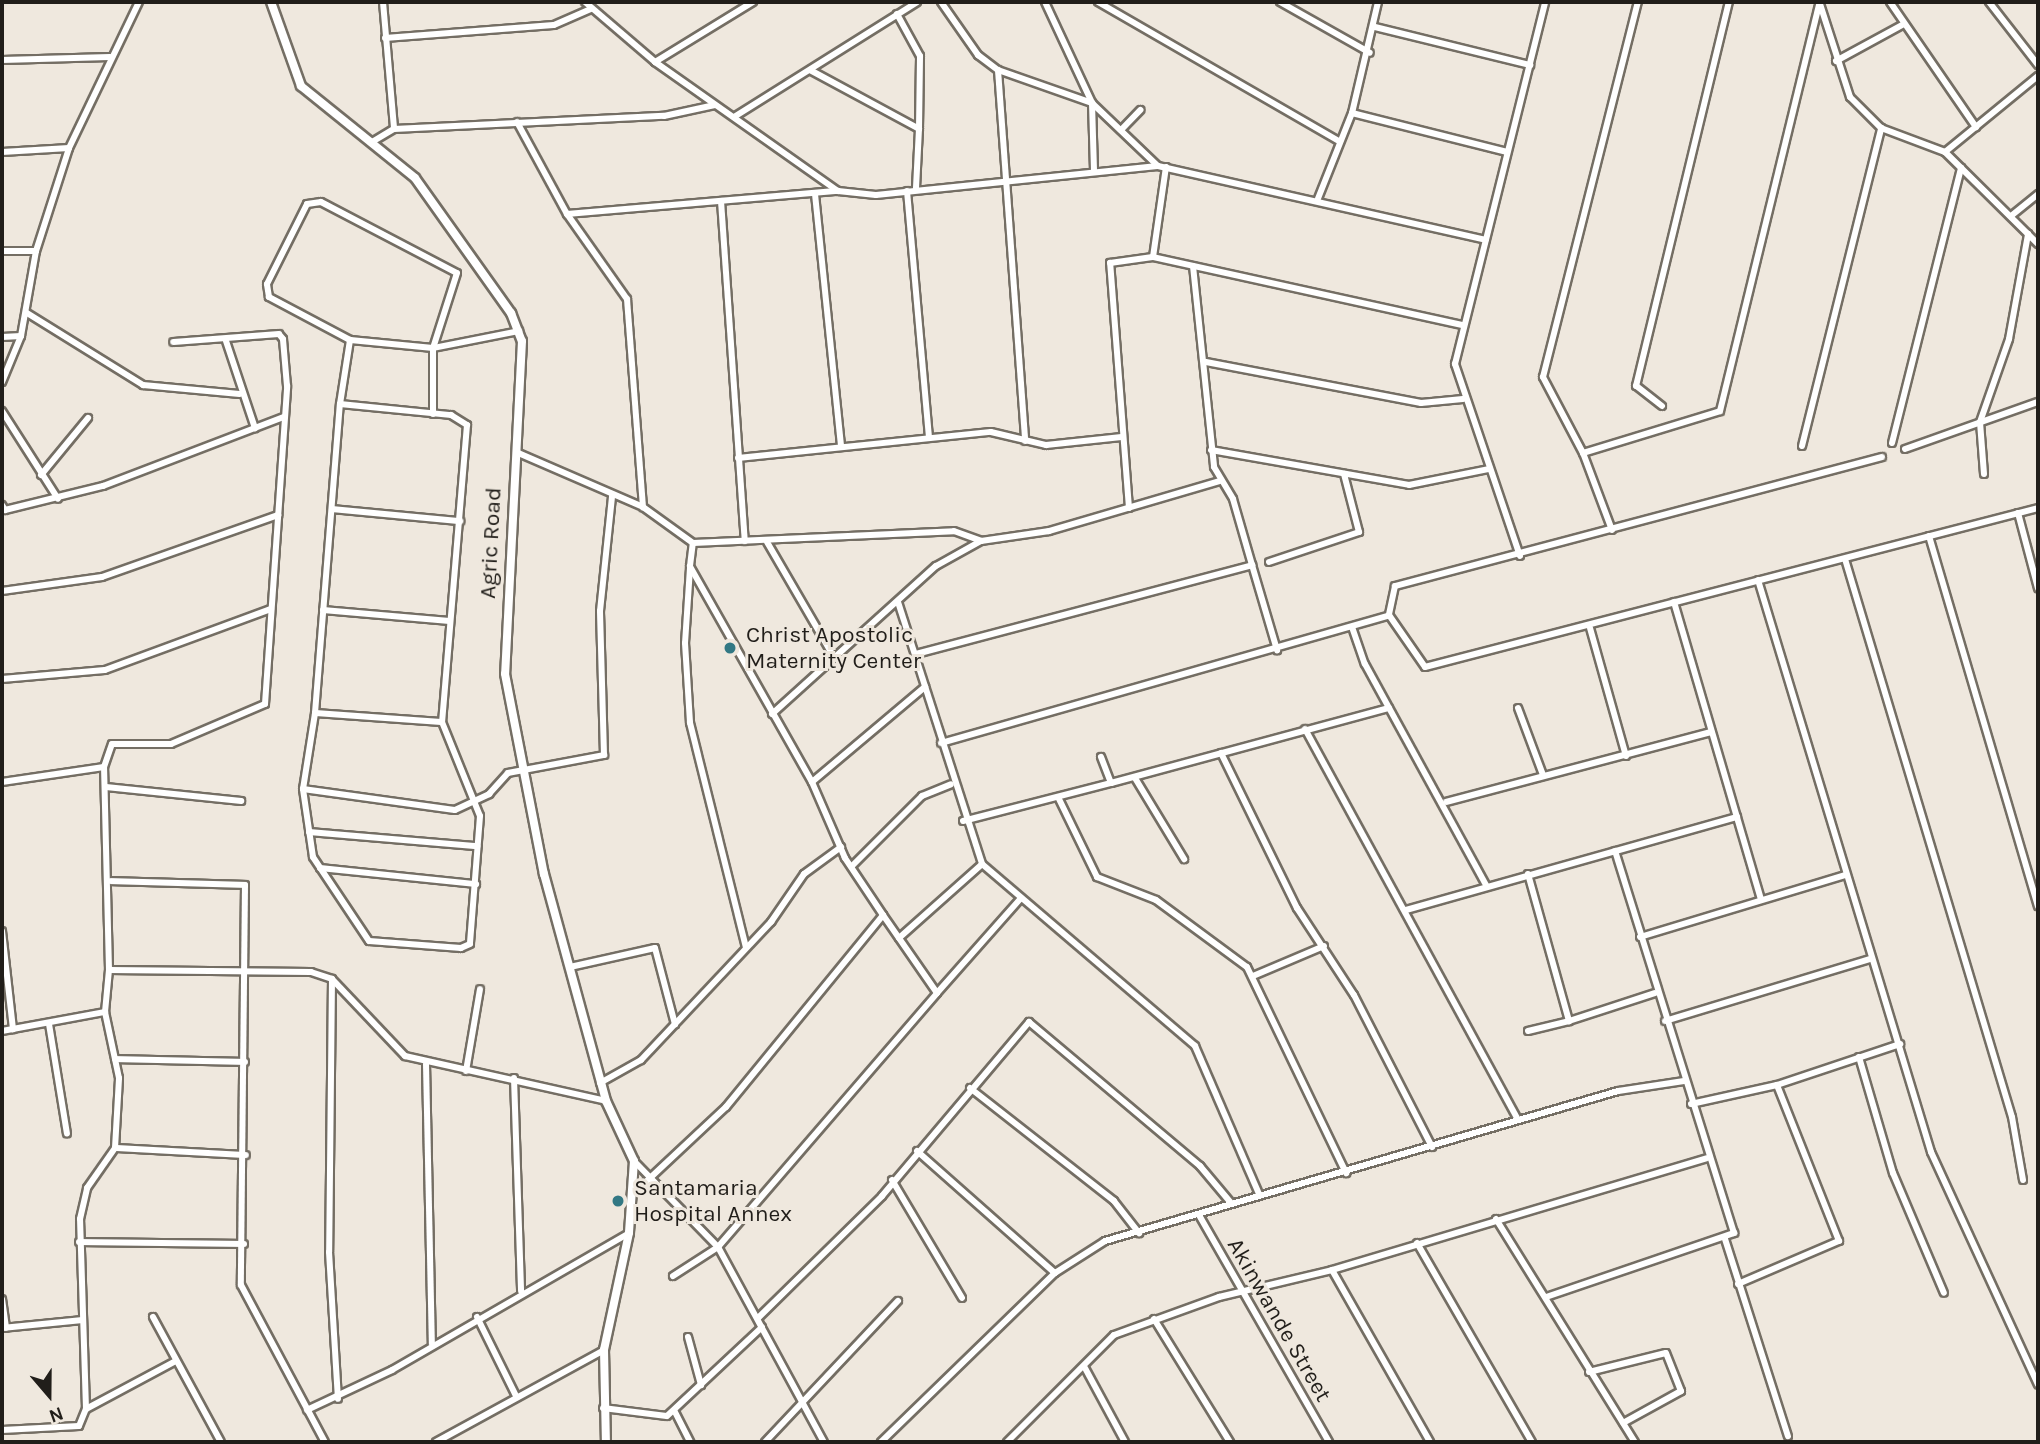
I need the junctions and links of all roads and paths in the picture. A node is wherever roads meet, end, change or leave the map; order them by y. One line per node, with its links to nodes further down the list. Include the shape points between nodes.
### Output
1 (139, 2): 24 (street)
2 (271, 2): 45 (street, via 301,86)
3 (383, 2): 22 (street)
4 (585, 2): 18 (street)
5 (753, 2): 27 (street)
6 (917, 2): 19 (street)
7 (941, 2): 31 (street, via 978,55)
8 (1045, 2): 33 (street)
9 (1098, 2): 44 (street)
10 (1280, 2): 23 (street)
11 (1378, 2): 21 (street)
12 (1545, 2): 28 (street)
13 (1638, 2): 101 (street, via 1543,377)
14 (1729, 2): 85 (street, via 1636,386)
15 (1820, 2): 26 (street); 101 (street, via 1720,411)
16 (1890, 2): 20 (street)
17 (1989, 2): 29 (street)
18 (590, 9): 22 (street, via 554,25); 27 (street)
19 (897, 14): 30 (street); 42 (street, via 920,56)
20 (1902, 25): 26 (street); 39 (street)
21 (1375, 27): 23 (street); 28 (street)
22 (385, 38): 41 (street)
23 (1370, 53): 36 (street)
24 (110, 57): 25 (street); 46 (street)
25 (2, 60)
26 (1836, 61): 40 (street, via 1850,97)
27 (655, 62): 34 (street)
28 (1530, 65): 48 (street)
29 (2038, 65)
30 (810, 70): 37 (street); 42 (street)
31 (998, 70): 33 (street); 53 (street)
32 (2038, 76): 39 (street)
33 (1092, 103): 43 (street); 52 (street)
34 (715, 104): 37 (street); 38 (street, via 664,116)
35 (1140, 110): 43 (street)
36 (1352, 113): 44 (street); 48 (street)
37 (734, 117): 55 (street)
38 (517, 122): 41 (street); 61 (street)
39 (1976, 127): 49 (street)
40 (1881, 128): 49 (street); 96 (street)
41 (394, 129): 45 (street)
42 (919, 129): 54 (street)
43 (1121, 130): 50 (street)
44 (1339, 141): 60 (street)
45 (372, 142): 72 (street, via 424,189)
46 (69, 148): 47 (street); 67 (street)
47 (2, 152)
48 (1507, 152): 64 (street)
49 (1945, 152): 51 (street)
50 (1162, 166): 52 (street); 60 (street); 68 (street)
51 (1961, 168): 62 (street); 95 (street)
52 (1094, 171): 53 (street)
53 (1005, 180): 54 (street); 94 (street)
54 (916, 188): 56 (street)
55 (838, 191): 56 (street); 57 (street)
56 (907, 191): 92 (street)
57 (815, 194): 59 (street); 97 (street)
58 (2038, 194): 62 (street)
59 (722, 201): 61 (street); 103 (street)
60 (1317, 201): 64 (street)
61 (567, 214): 112 (street, via 627,299)
62 (2011, 216): 63 (street)
63 (2028, 234): 65 (street); 90 (street, via 2009,339)
64 (1486, 240): 71 (street)
65 (2038, 244)
66 (2, 251): 67 (street)
67 (36, 251): 70 (street)
68 (1153, 257): 69 (street); 93 (street, via 1110,263)
69 (1193, 266): 71 (street); 79 (street)
70 (27, 313): 73 (street); 81 (street, via 143,385)
71 (1463, 324): 82 (street, via 1455,364)
72 (519, 331): 78 (street); 100 (street, Agric Road)
73 (21, 336): 74 (street); 80 (street)
74 (2, 337)
75 (350, 340): 78 (street); 78 (street, via 266,292 307,204 314,201 457,273); 84 (street)
76 (226, 341): 77 (street); 81 (street); 88 (street, via 282,336)
77 (173, 342)
78 (433, 348): 87 (street)
79 (1206, 362): 82 (street, via 1422,403); 99 (street)
80 (2, 382)
81 (240, 394): 91 (street)
82 (1463, 398): 104 (street)
83 (2038, 402): 90 (street)
84 (340, 404): 87 (street); 115 (street)
85 (1662, 406)
86 (2, 411): 107 (street)
87 (433, 414): 118 (street, via 461,418 467,425)
88 (284, 416): 91 (street); 117 (street)
89 (88, 418): 107 (street)
90 (1980, 422): 98 (street); 106 (street)
91 (255, 428): 110 (street)
92 (929, 437): 94 (street, via 991,432); 97 (street)
93 (1122, 437): 94 (street); 113 (street)
94 (1026, 441)
95 (1892, 443)
96 (1802, 446)
97 (841, 447): 103 (street)
98 (1905, 449)
99 (1211, 450): 105 (street); 108 (street)
100 (516, 452): 109 (street, via 568,470); 158 (street, Agric Road, via 504,659)
101 (1583, 453): 119 (street)
102 (1882, 457): 119 (street)
103 (738, 458): 121 (street)
104 (1489, 469): 105 (street, via 1417,486); 125 (street)
105 (1344, 474): 127 (street, via 1359,532)
106 (1984, 474)
107 (41, 475): 110 (street)
108 (1220, 481): 113 (street); 128 (street, via 1233,499)
109 (612, 496): 112 (street); 158 (street, via 600,611 606,750 599,758)
110 (58, 499): 111 (street, via 5,510)
111 (2, 505)
112 (643, 508): 124 (street)
113 (1129, 508): 122 (street, via 1048,531)
114 (2038, 508): 116 (street)
115 (332, 509): 118 (street); 136 (street)
116 (2018, 513): 120 (street); 131 (street)
117 (278, 516): 132 (street, via 102,577); 135 (street)
118 (460, 521): 138 (street)
119 (1612, 530): 125 (street)
120 (1929, 536): 126 (street); 188 (street)
121 (745, 541): 123 (street); 124 (street)
122 (981, 541): 123 (street, via 941,531); 133 (street, via 936,566)
123 (767, 542): 143 (street)
124 (693, 543): 129 (street)
125 (1520, 556): 137 (street, via 1395,586)
126 (1845, 558): 130 (street); 236 (street, via 2012,1117)
127 (1269, 562)
128 (1252, 565): 141 (street); 142 (street)
129 (690, 566): 149 (street); 195 (street, via 685,643 690,723)
130 (1758, 580): 134 (street); 182 (street)
131 (2038, 588)
132 (2, 591)
133 (898, 601): 142 (street); 143 (street)
134 (1674, 602): 140 (street); 152 (street)
135 (271, 609): 144 (street, via 105,670); 157 (street, via 261,709 171,744 116,743)
136 (323, 610): 138 (street); 148 (street)
137 (1389, 615): 139 (street); 140 (street, via 1425,667)
138 (450, 621): 150 (street)
139 (1352, 627): 141 (street); 146 (street)
140 (1590, 628): 155 (street)
141 (1277, 650): 153 (street)
142 (916, 654): 145 (street)
143 (835, 659): 149 (street)
144 (2, 679)
145 (925, 687): 153 (street); 162 (street)
146 (1389, 708): 151 (street); 170 (street)
147 (1518, 708): 159 (street)
148 (314, 713): 150 (street); 166 (street)
149 (772, 714): 162 (street)
150 (442, 722): 169 (street)
151 (1305, 729): 154 (street); 189 (street)
152 (1711, 732): 155 (street); 171 (street)
153 (941, 743): 164 (street)
154 (1221, 753): 160 (street); 194 (street, via 1297,908)
155 (1626, 756): 159 (street)
156 (1101, 757): 163 (street)
157 (104, 767): 161 (street); 165 (street)
158 (520, 772): 169 (street, via 508,773); 197 (street, Agric Road)
159 (1543, 775): 170 (street)
160 (1135, 778): 163 (street); 177 (street)
161 (2, 782)
162 (812, 782): 175 (street)
163 (1111, 783): 167 (street)
164 (951, 784): 172 (street); 179 (street, via 922,796)
165 (106, 787): 168 (street); 183 (street)
166 (303, 789): 169 (street, via 455,810); 173 (street)
167 (1059, 799): 172 (street); 200 (street, via 1097,877 1156,900)
168 (242, 801)
169 (477, 801): 174 (street)
170 (1446, 803): 185 (street)
171 (1737, 817): 176 (street); 187 (street)
172 (963, 821): 178 (street)
173 (309, 832): 174 (street); 180 (street)
174 (477, 846): 184 (street)
175 (841, 848): 179 (street); 195 (street, via 804,874)
176 (1615, 851): 181 (street); 192 (street)
177 (1184, 859)
178 (982, 864): 186 (street); 193 (street)
179 (852, 866): 190 (street)
180 (320, 868): 184 (street); 184 (street, via 369,941 470,944)
181 (1528, 874): 185 (street); 206 (street)
182 (1845, 875): 187 (street); 196 (street)
183 (111, 881): 198 (street); 199 (street, via 245,885)
184 (476, 884)
185 (1486, 884): 189 (street)
186 (1021, 898): 203 (street); 239 (street, via 1195,1046)
187 (1761, 899): 192 (street)
188 (2038, 906)
189 (1406, 910): 226 (street)
190 (883, 915): 193 (street); 237 (street, via 726,1107)
191 (2, 931): 210 (street)
192 (1640, 937): 204 (street)
193 (899, 938): 203 (street)
194 (1324, 946): 200 (street); 228 (street)
195 (746, 947): 209 (street)
196 (1871, 959): 207 (street); 213 (street)
197 (570, 967): 209 (street, via 655,948); 221 (street, Agric Road)
198 (109, 970): 199 (street); 205 (street)
199 (246, 970): 201 (street); 216 (street)
200 (1253, 976): 234 (street)
201 (331, 979): 217 (street, via 387,1044); 277 (street, via 329,1252)
202 (480, 989): 218 (street)
203 (937, 993): 249 (street)
204 (1655, 993): 206 (street); 207 (street)
205 (105, 1012): 208 (street); 215 (street)
206 (1569, 1021): 212 (street)
207 (1665, 1021): 220 (street)
208 (50, 1024): 210 (street); 227 (street)
209 (675, 1024): 221 (street, via 641,1060)
210 (13, 1029): 211 (street)
211 (2, 1031)
212 (1528, 1031)
213 (1900, 1044): 214 (street); 275 (street, via 1948,1200)
214 (1859, 1057): 222 (street); 256 (street, via 1893,1173)
215 (115, 1059): 216 (street); 229 (street)
216 (245, 1062): 231 (street)
217 (426, 1064): 218 (street); 269 (street)
218 (466, 1071): 219 (street)
219 (514, 1078): 224 (street); 254 (street)
220 (1684, 1081): 225 (street); 226 (street, via 1647,1083)
221 (600, 1083): 224 (street, Agric Road)
222 (1777, 1085): 225 (street); 253 (street, via 1839,1241)
223 (970, 1088): 230 (street); 240 (street, via 1029,1022 1200,1166); 244 (street, via 1114,1201)
224 (606, 1101): 233 (street, Agric Road)
225 (1691, 1104): 232 (street)
226 (1517, 1120): 228 (street)
227 (67, 1134)
228 (1432, 1147): 234 (street)
229 (115, 1148): 231 (street); 246 (street, via 84,1194)
230 (917, 1151): 235 (street); 251 (street)
231 (246, 1155): 248 (street)
232 (1707, 1158): 242 (street); 245 (street, via 1735,1226)
233 (635, 1161): 237 (street); 238 (street)
234 (1346, 1173): 239 (street)
235 (892, 1180): 259 (street); 263 (street, via 833,1248)
236 (2024, 1180)
237 (652, 1181): 238 (street); 249 (street)
238 (634, 1193): 243 (street)
239 (1260, 1196): 240 (street)
240 (1231, 1203): 241 (street)
241 (1199, 1215): 244 (street); 255 (street, Akinwande Street)
242 (1496, 1219): 247 (street); 257 (street)
243 (629, 1233): 254 (street); 270 (street)
244 (1139, 1233): 251 (street, via 1105,1241)
245 (1725, 1239): 253 (street); 257 (street)
246 (79, 1242): 248 (street); 265 (street)
247 (1418, 1243): 250 (street); 299 (street)
248 (244, 1244): 281 (street, via 246,1301)
249 (718, 1247): 252 (street); 263 (street)
250 (1332, 1270): 255 (street); 298 (street)
251 (1055, 1273): 293 (street)
252 (673, 1276)
253 (1738, 1284): 285 (street)
254 (521, 1291): 262 (street)
255 (1240, 1293): 264 (street); 297 (street, Akinwande Street)
256 (1944, 1293)
257 (1546, 1297): 273 (street)
258 (2, 1298): 267 (street)
259 (962, 1298)
260 (898, 1301): 278 (street)
261 (153, 1317): 271 (street)
262 (477, 1317): 269 (street); 276 (street)
263 (758, 1318): 266 (street)
264 (1154, 1319): 272 (street, via 1104,1341); 296 (street)
265 (83, 1320): 267 (street); 280 (street)
266 (762, 1327): 274 (street); 278 (street)
267 (4, 1328)
268 (688, 1337): 274 (street)
269 (432, 1344): 277 (street)
270 (604, 1350): 276 (street); 279 (street)
271 (176, 1361): 280 (street); 286 (street)
272 (1085, 1367): 294 (street); 295 (street)
273 (1589, 1372): 283 (street); 283 (street, via 1666,1353 1681,1391)
274 (701, 1385): 282 (street)
275 (2038, 1385)
276 (516, 1396): 288 (street)
277 (338, 1399): 281 (street)
278 (804, 1403): 291 (street); 292 (street)
279 (603, 1408): 282 (street, via 654,1418); 289 (street)
280 (86, 1409): 284 (street, via 79,1426)
281 (307, 1410): 287 (street)
282 (675, 1412): 290 (street)
283 (1623, 1423): 300 (street)
284 (2, 1430)
285 (1788, 1436)
286 (217, 1441)
287 (325, 1442)
288 (436, 1442)
289 (606, 1442)
290 (690, 1442)
291 (765, 1442)
292 (824, 1442)
293 (881, 1442)
294 (1007, 1442)
295 (1125, 1442)
296 (1230, 1442)
297 (1329, 1442)
298 (1430, 1442)
299 (1532, 1442)
300 (1635, 1442)

